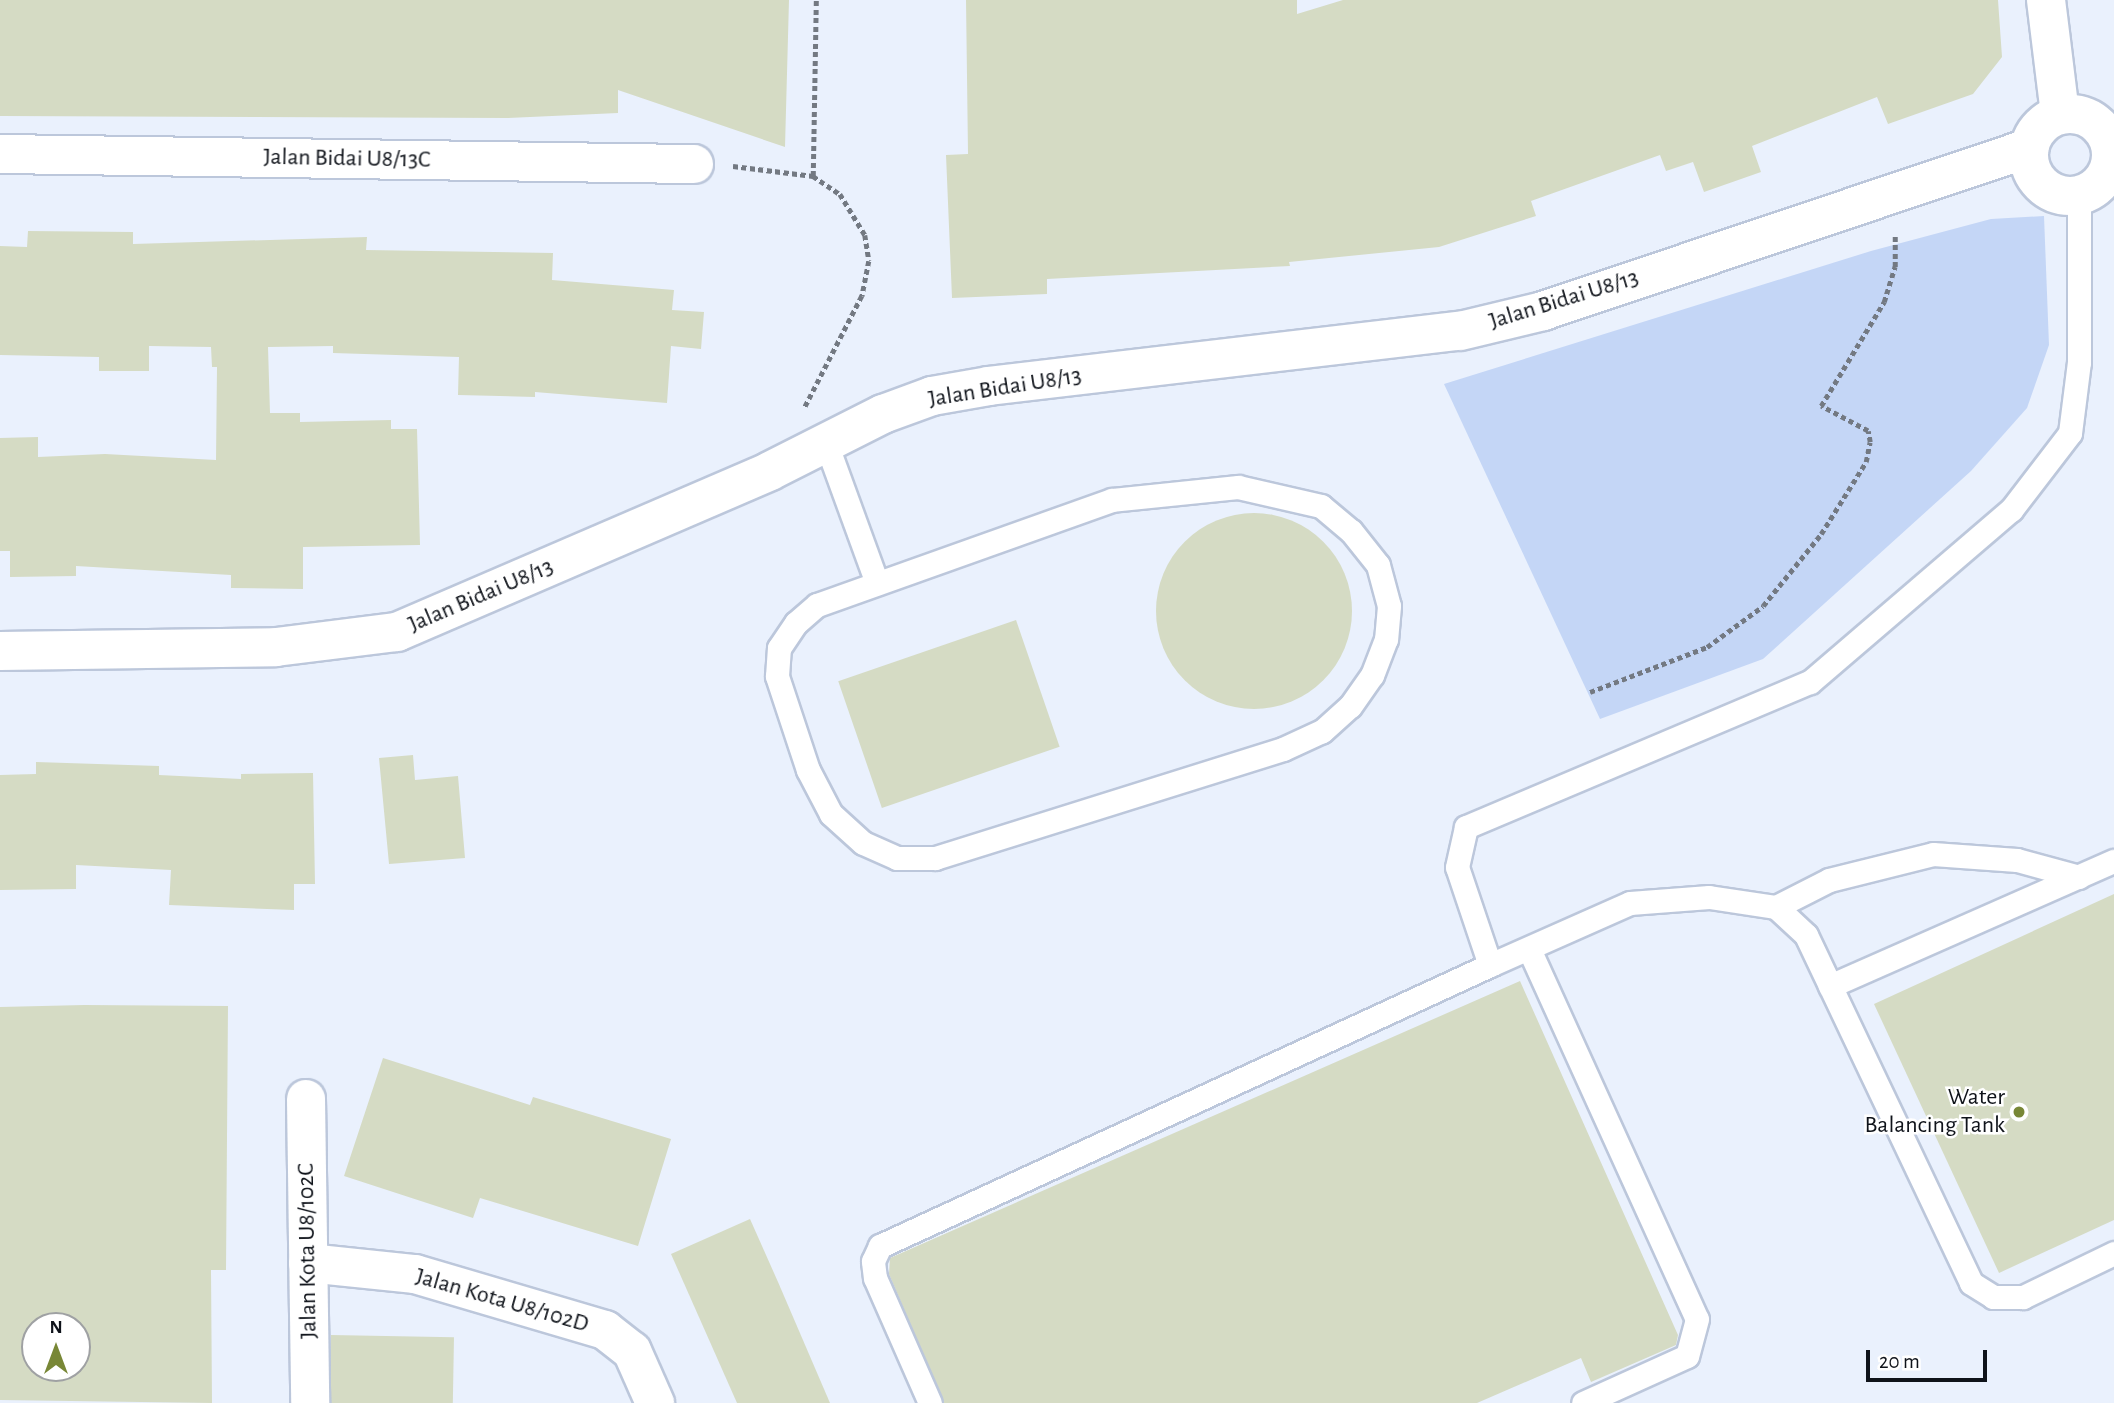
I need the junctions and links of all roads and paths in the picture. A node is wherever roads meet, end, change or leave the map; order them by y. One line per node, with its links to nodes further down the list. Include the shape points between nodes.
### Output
1 (816, 0): 8 (path)
2 (2046, 0): 3 (street)
3 (2060, 114): 4 (street, via 2092,120); 5 (street, via 2046,121)
4 (2113, 146): 10 (street, via 2106,177)
5 (2029, 148): 9 (street, Jalan Bidai U8/13); 10 (street, via 2033,172 2048,190)
6 (0, 154): 7 (street, Jalan Bidai U8/13C)
7 (694, 164): 8 (path, via 780,169)
8 (813, 176): 11 (path, via 839,194 854,214 865,235 869,261 862,296)
9 (1888, 192): 12 (street, Jalan Bidai U8/13, via 1543,311 1460,331 932,396); 15 (path, via 1895,267 1888,290 1821,406 1868,431 1866,462 1821,534 1763,606 1707,647)
10 (2079, 196): 20 (lane, via 2079,362 2070,433 2011,510 1810,682 1466,827 1457,867)
11 (803, 410)
12 (826, 443): 13 (lane); 14 (street, Jalan Bidai U8/13, via 397,632 276,647)
13 (877, 583): 13 (lane, via 817,605 796,622 779,648 778,676 808,770 831,814 863,844 897,858 935,858 1283,750 1322,731 1350,706 1372,675 1386,639 1389,606 1378,565 1351,531 1321,506 1238,487 1112,500)
14 (0, 651)
15 (1590, 692)
16 (2114, 862): 17 (lane)
17 (2079, 877): 18 (lane, via 2017,860 1933,854 1829,880); 21 (lane)
18 (1776, 907): 19 (lane, via 1709,897 1630,903); 21 (lane, via 1806,935)
19 (1529, 949): 20 (lane); 28 (lane, via 1697,1320 1687,1356)
20 (1490, 965): 27 (lane, via 880,1246 873,1261 875,1278)
21 (1830, 986): 23 (lane, via 1971,1283 1993,1297 2023,1297)
22 (306, 1099): 24 (street, Jalan Kota U8/102C)
23 (2114, 1253)
24 (308, 1263): 25 (street, Jalan Kota U8/102C); 26 (street, Jalan Kota U8/102D, via 415,1275 605,1330 632,1351)
25 (310, 1403)
26 (655, 1403)
27 (930, 1403)
28 (1583, 1403)

